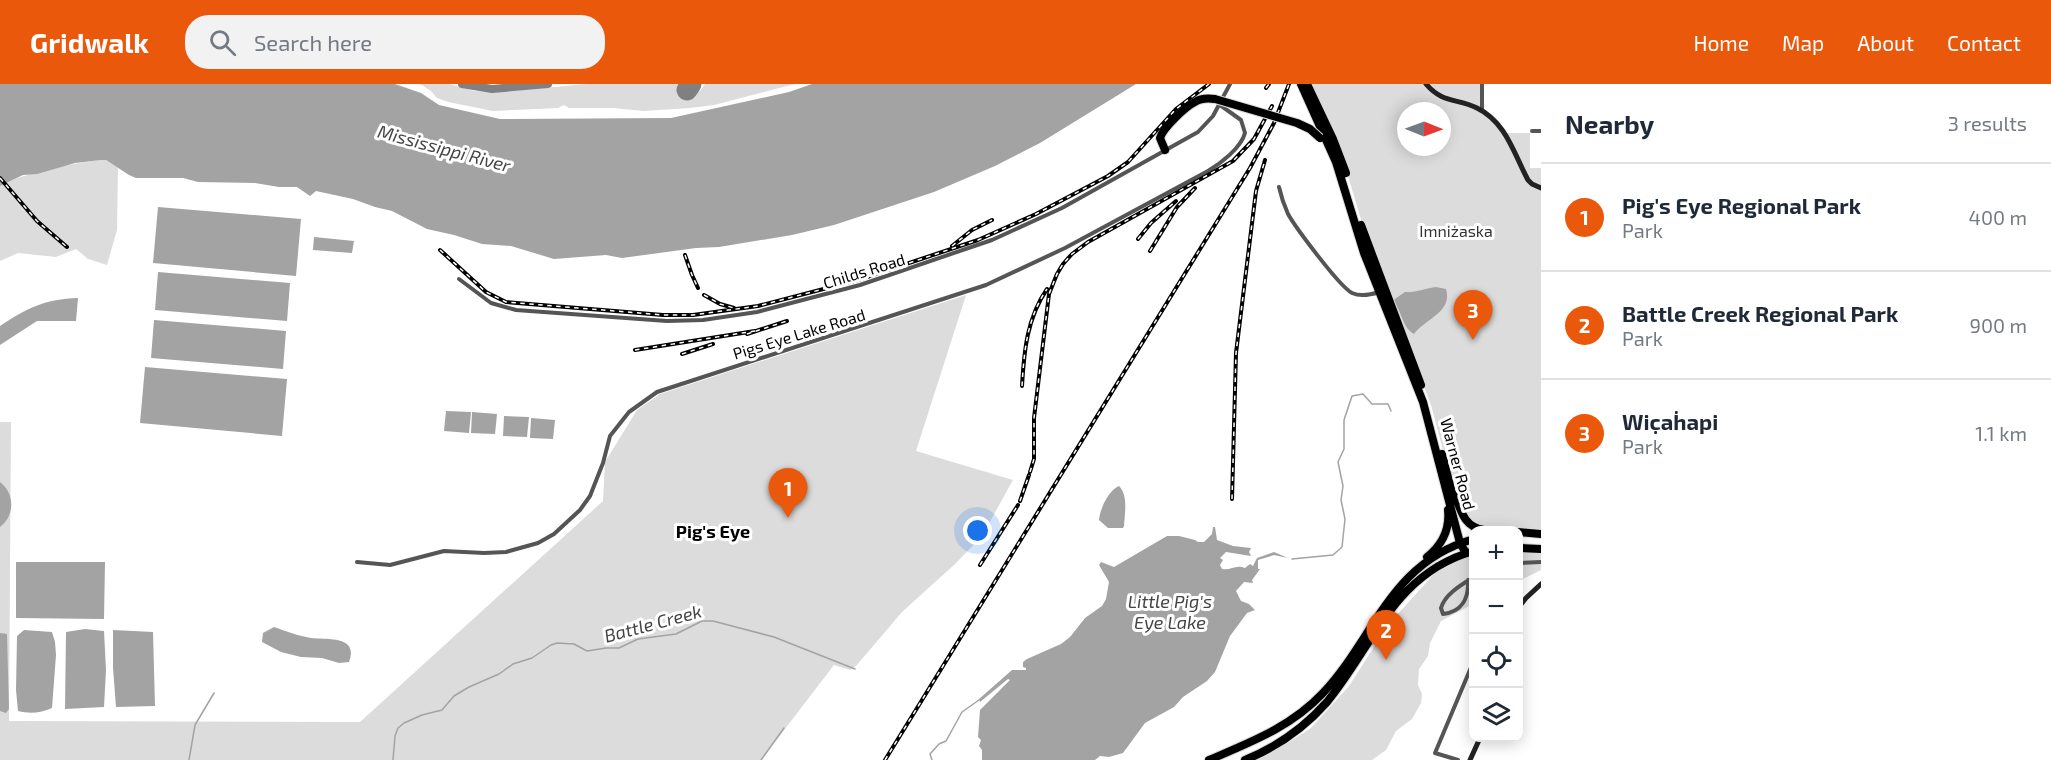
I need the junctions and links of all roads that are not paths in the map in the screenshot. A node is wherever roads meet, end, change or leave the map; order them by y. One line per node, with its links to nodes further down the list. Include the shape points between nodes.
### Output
1 (1230, 84): 6 (street, Childs Road)
2 (1301, 84): 8 (highway, Warner Road)
3 (1307, 84): 8 (highway, Warner Road)
4 (1426, 84): 7 (street, via 1443,98)
5 (1482, 84): 7 (street)
6 (1217, 102): 11 (street, Childs Road, via 1213,116 1198,132); 11 (highway, via 1206,98 1196,101 1163,130 1160,138); 12 (highway, bridge, via 1310,129 1320,138); 28 (street, Pigs Eye Lake Road, via 1241,120 1245,133 1220,162 1065,248 986,285 657,392 629,412 610,436 590,496 580,510 561,529 538,543 484,554 444,551 390,565)
7 (1482, 111): 14 (street, via 1504,132 1528,180)
8 (1325, 128): 12 (highway, Warner Road); 16 (highway, Warner Road, via 1341,159)
9 (1532, 131): 10 (street)
10 (1541, 131)
11 (1165, 150): 15 (street, Childs Road, via 1046,216 974,247 856,287 739,316 667,321 516,310 490,303)
12 (1341, 177): 16 (highway, Warner Road, via 1360,241)
13 (1280, 187): 16 (street, via 1294,224 1345,287 1358,295)
14 (1541, 188)
15 (459, 279)
16 (1382, 291): 17 (highway, Warner Road, via 1423,402); 18 (highway, Warner Road, via 1430,408)
17 (1440, 467): 23 (highway, Warner Road); 32 (highway, via 1449,510 1446,532)
18 (1449, 481): 19 (highway); 23 (highway, Warner Road)
19 (1471, 526)
20 (1523, 533): 21 (highway)
21 (1541, 534)
22 (1469, 540): 23 (highway)
23 (1462, 543): 26 (highway, Warner Road); 32 (highway, via 1428,561)
24 (1523, 546): 25 (highway)
25 (1541, 547)
26 (1469, 551)
27 (1469, 552): 38 (highway, via 1430,571 1406,590 1310,720 1285,740)
28 (357, 562)
29 (1541, 562): 30 (street)
30 (1523, 563)
31 (1468, 580): 31 (street, via 1444,601 1443,614 1463,605)
32 (1402, 583): 37 (highway, via 1338,675 1314,702 1276,730)
33 (1541, 584): 34 (street)
34 (1523, 602)
35 (1469, 674): 39 (street, via 1435,753)
36 (1478, 742): 40 (street)
37 (1209, 760)
38 (1245, 760)
39 (1458, 760)
40 (1470, 760)

